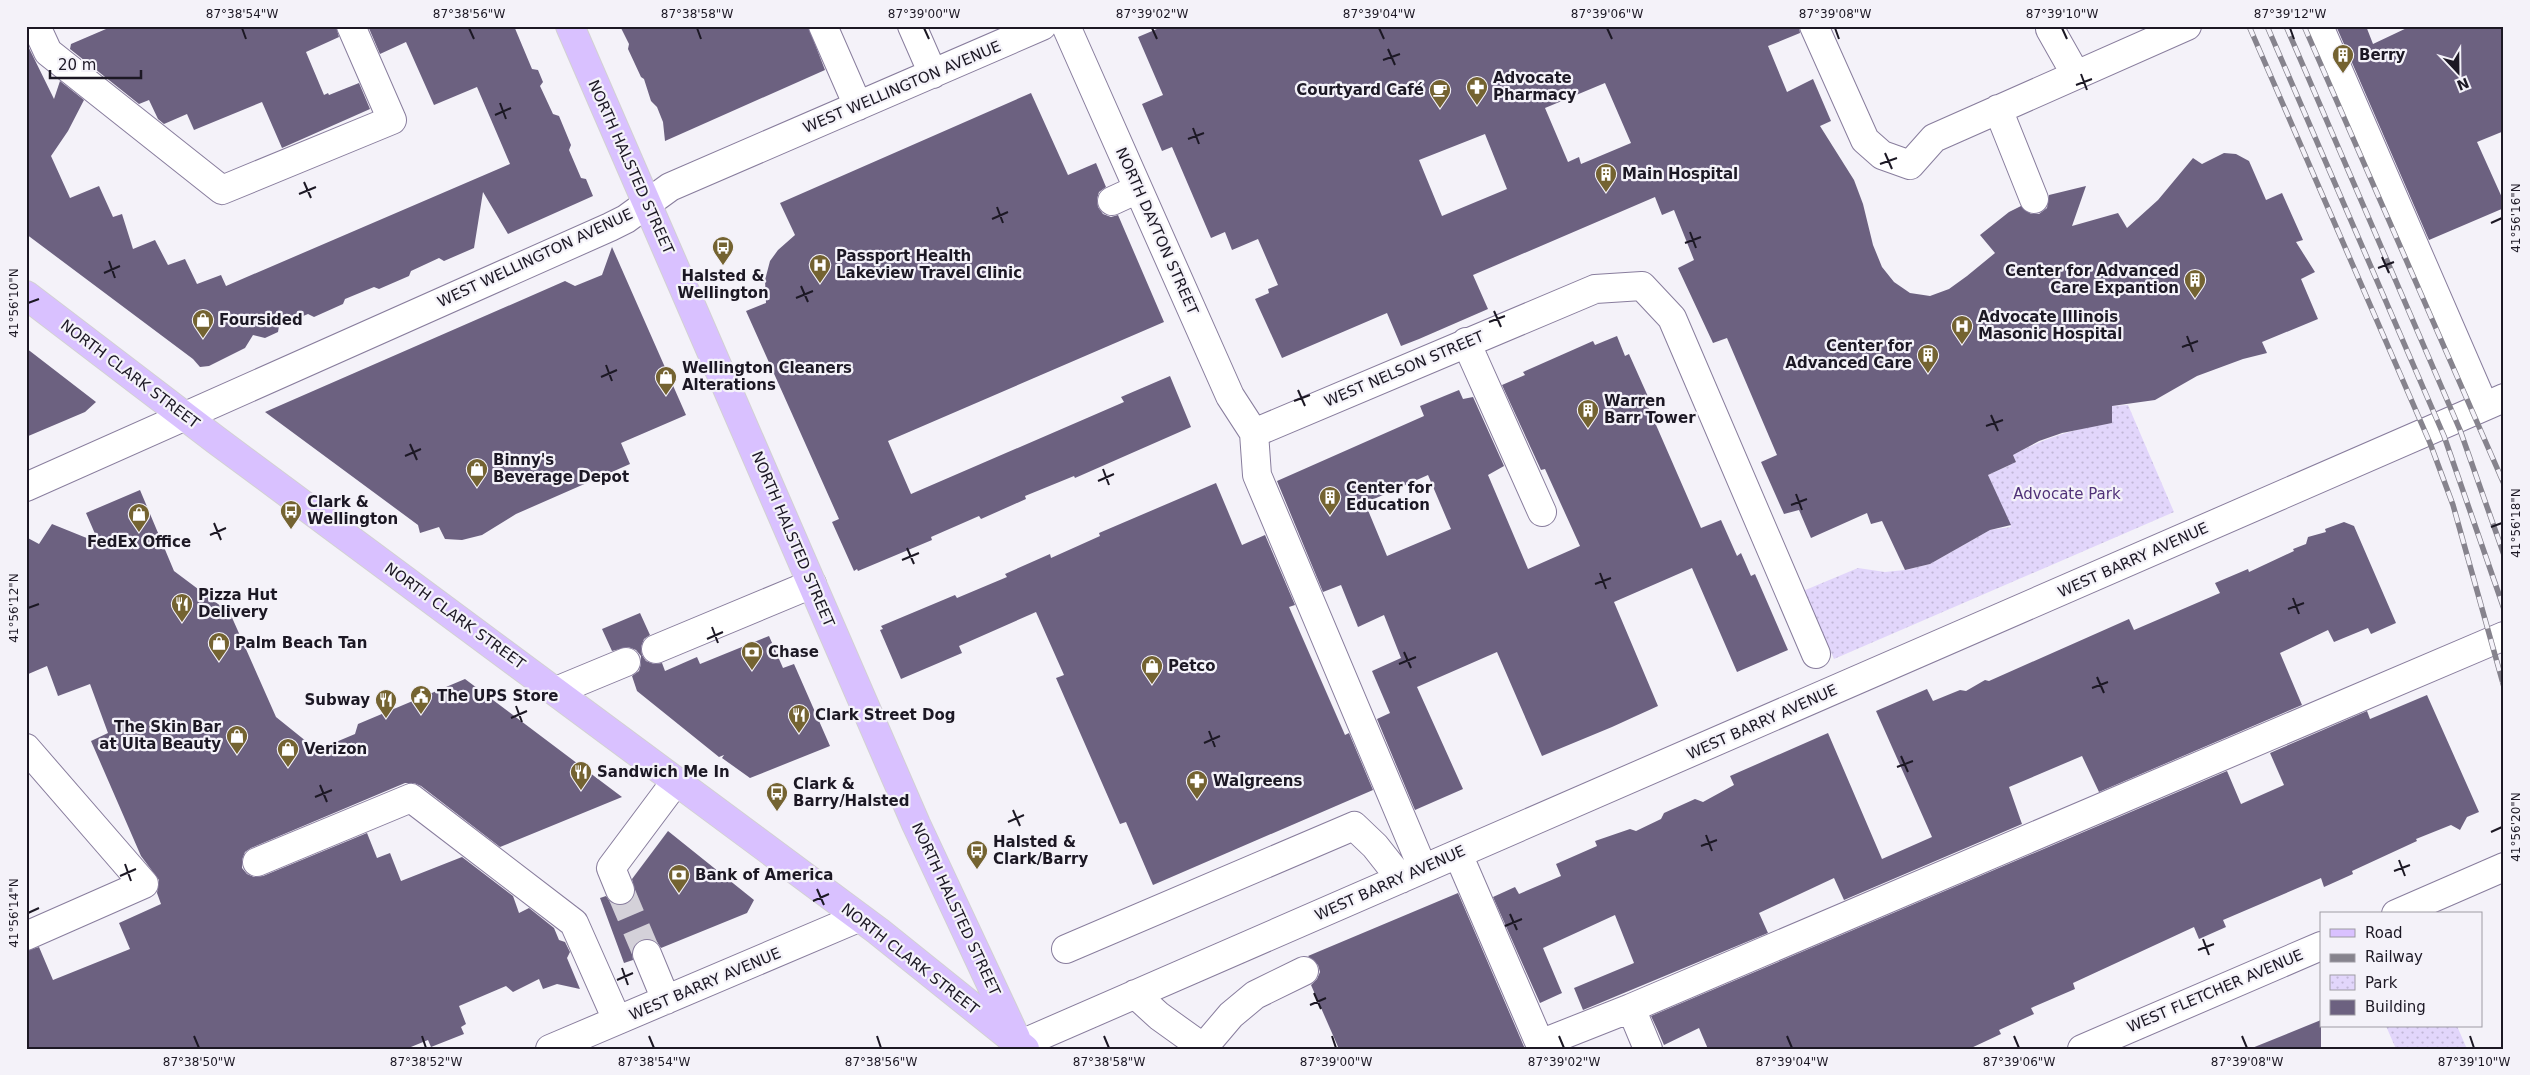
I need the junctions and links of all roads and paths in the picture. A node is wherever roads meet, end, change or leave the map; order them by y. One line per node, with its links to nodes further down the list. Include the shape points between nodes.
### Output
1 (36, 26): 2 (street, via 48,52 222,190 392,120)
2 (351, 26)
3 (570, 26): 19 (main road, NORTH HALSTED STREET)
4 (823, 26): 14 (street)
5 (912, 26): 12 (street)
6 (1042, 26): 12 (street, WEST WELLINGTON AVENUE)
7 (1066, 26): 16 (street, NORTH DAYTON STREET)
8 (1814, 26): 15 (street, via 1866,140 1882,155 1910,165 1934,138)
9 (2187, 26): 13 (street)
10 (2319, 26): 22 (street)
11 (2050, 29): 13 (street)
12 (933, 74): 14 (street, WEST WELLINGTON AVENUE)
13 (2076, 75): 15 (street)
14 (858, 106): 19 (street, WEST WELLINGTON AVENUE, via 670,188)
15 (1998, 109): 17 (street)
16 (1138, 189): 18 (street); 24 (street, NORTH DAYTON STREET, via 1230,396)
17 (2034, 199)
18 (1112, 200)
19 (647, 204): 23 (street, WEST WELLINGTON AVENUE, via 610,227); 27 (main road, NORTH HALSTED STREET)
20 (26, 295): 23 (main road, NORTH CLARK STREET)
21 (1466, 342): 24 (street, WEST NELSON STREET); 26 (street); 30 (street, WEST NELSON STREET, via 1595,289 1642,286 1672,318)
22 (2494, 402): 35 (street, WEST BARRY AVENUE)
23 (186, 417): 25 (street, WEST WELLINGTON AVENUE); 32 (main road, NORTH CLARK STREET)
24 (1254, 433): 38 (street, via 1257,475)
25 (26, 487)
26 (1542, 512)
27 (812, 584): 29 (street); 51 (main road, NORTH HALSTED STREET, via 916,824)
28 (2504, 636): 49 (street)
29 (656, 649)
30 (1816, 654)
31 (626, 662): 32 (street)
32 (556, 690): 34 (main road, NORTH CLARK STREET)
33 (26, 748): 42 (street, via 144,884)
34 (676, 781): 39 (street, via 611,868); 41 (main road, NORTH CLARK STREET)
35 (1458, 854): 38 (street, WEST BARRY AVENUE); 49 (street, via 1540,1044)
36 (257, 862): 50 (street, via 410,798 574,924)
37 (2504, 867): 40 (street)
38 (1412, 874): 44 (street, via 1354,826); 47 (street, WEST BARRY AVENUE)
39 (620, 890)
40 (2401, 912)
41 (858, 918): 48 (street, WEST BARRY AVENUE); 51 (main road, NORTH CLARK STREET)
42 (26, 936)
43 (2320, 946): 55 (street, WEST FLETCHER AVENUE)
44 (1066, 949)
45 (647, 954): 48 (street)
46 (1308, 978): 52 (street, via 1255,995 1230,1016)
47 (1135, 994): 51 (street, WEST BARRY AVENUE); 52 (street, via 1159,1016)
48 (666, 1000): 50 (street, WEST BARRY AVENUE)
49 (1631, 1008): 54 (street)
50 (617, 1020): 53 (street, WEST BARRY AVENUE)
51 (1022, 1047)
52 (1210, 1048)
53 (550, 1049)
54 (1648, 1049)
55 (2082, 1049)

